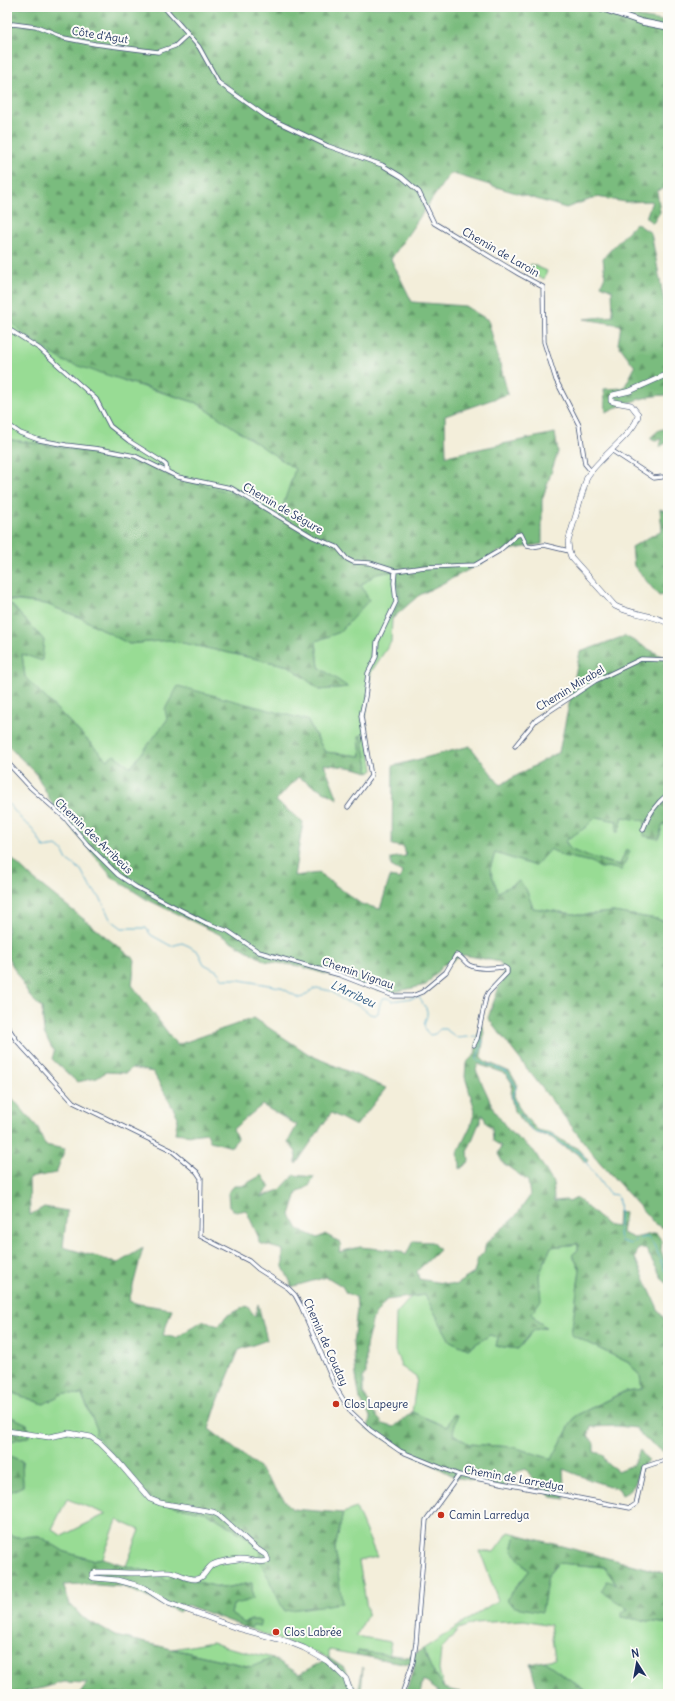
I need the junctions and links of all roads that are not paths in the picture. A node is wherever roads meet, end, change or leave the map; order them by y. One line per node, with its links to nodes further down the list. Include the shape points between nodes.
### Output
1 (164, 7): 5 (street)
2 (598, 7): 4 (main road, via 642,22)
3 (7, 25): 5 (street, Côte d'Agut, via 36,27 64,38 95,44 158,52 176,46)
4 (668, 27)
5 (187, 35): 10 (street, Chemin de Laroin, via 199,47 219,83 267,117 328,146 382,165 402,177 419,192 434,223 543,287 544,342 556,380 579,425 586,464)
6 (7, 328): 11 (street, via 40,349 96,399 110,426 161,461 166,465)
7 (668, 374): 9 (street, via 610,397 611,401 631,405 638,416 638,420)
8 (7, 424): 11 (street, Chemin de Ségure, via 20,433 39,440 100,448 135,456)
9 (610, 450): 10 (street); 12 (street, via 654,478)
10 (590, 470): 13 (street, via 568,542)
11 (167, 471): 14 (street, Chemin de Ségure, via 178,477 231,488 313,537 336,547 347,559)
12 (662, 477)
13 (569, 552): 14 (street, Chemin de Ségure, via 544,545 527,546 522,534 475,565); 15 (street, via 615,606 654,617)
14 (395, 571): 20 (street, via 396,602 377,642 376,657 368,673 361,716 372,776)
15 (668, 624)
16 (668, 660): 17 (street, Chemin Mirabel, via 641,659 595,681 536,720)
17 (515, 746)
18 (7, 762): 22 (street, Chemin des Arribeüs, via 30,788 65,818 118,875)
19 (668, 794): 21 (street, via 659,801)
20 (348, 807)
21 (643, 830)
22 (136, 887): 24 (street, Chemin Vignau, via 206,923 228,931 259,952 340,975 394,996 412,996 422,992 446,972 456,955 476,968 504,967 507,973 486,997)
23 (7, 1026): 27 (street, Chemin de Couday, via 17,1042 73,1102 171,1150 197,1172 201,1178 200,1236 249,1261 288,1288 302,1306 336,1388 351,1412 370,1430 400,1451)
24 (474, 1045)
25 (7, 1431): 28 (street, via 49,1437 69,1433 91,1437 114,1457 150,1499 219,1515 254,1548 266,1555 268,1560 263,1562 240,1559 214,1564 200,1579 161,1571 96,1572 92,1577 117,1580 144,1588 168,1603 234,1627 304,1648 327,1661 339,1672 348,1683)
26 (668, 1459): 27 (street, Chemin de Larredya, via 644,1467 636,1504 630,1508)
27 (459, 1476): 29 (street, Chemin de Larredya, via 426,1520 416,1642 413,1662)
28 (351, 1694)
29 (402, 1694)

